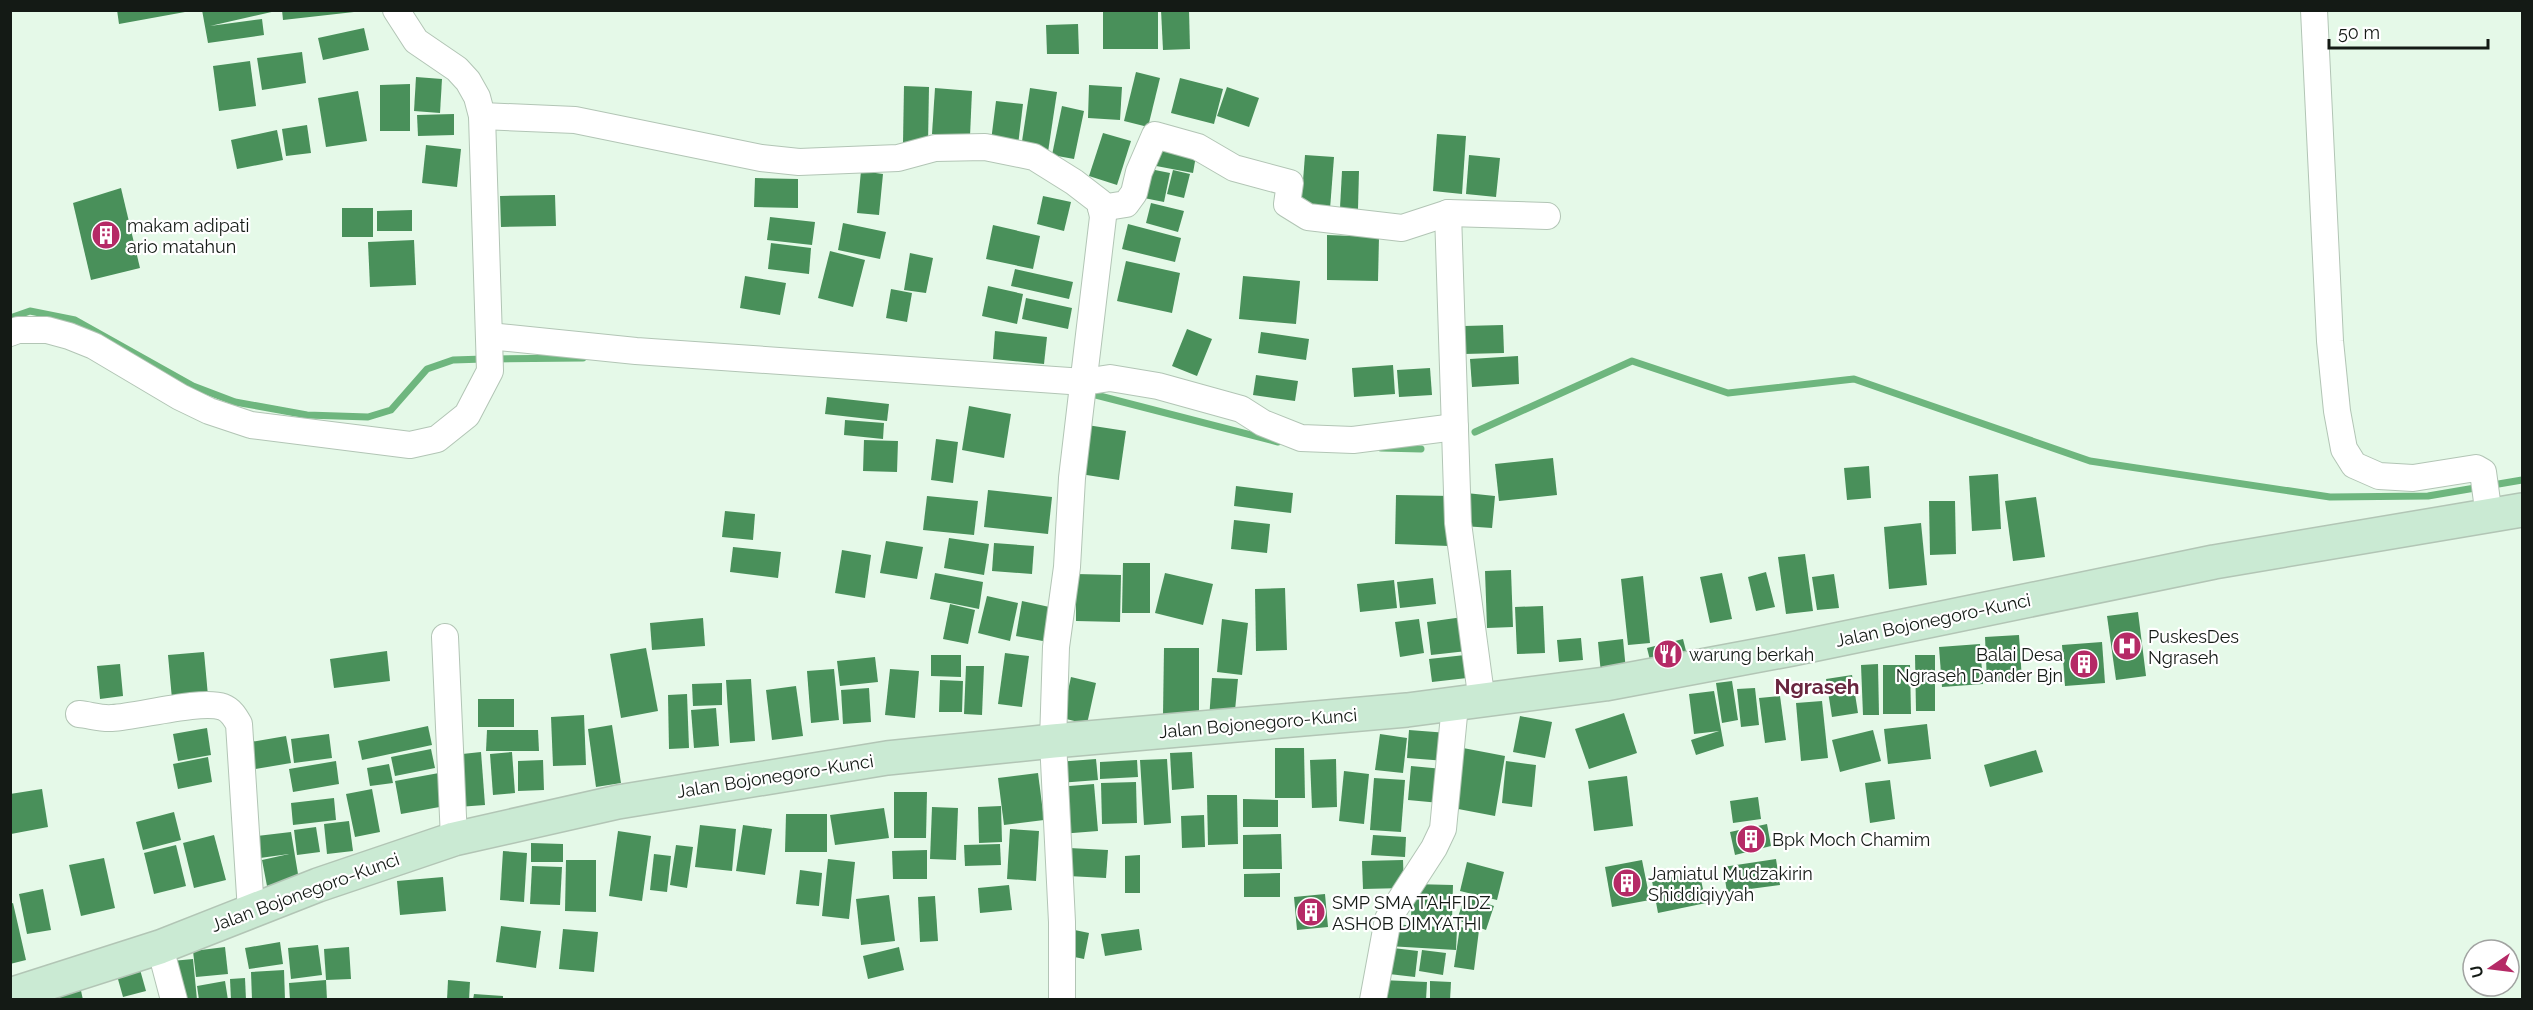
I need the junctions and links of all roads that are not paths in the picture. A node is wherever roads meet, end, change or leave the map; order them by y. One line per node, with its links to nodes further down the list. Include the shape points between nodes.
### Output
1 (396, 10): 3 (street, via 416,41 468,81)
2 (2314, 10): 11 (street, via 2330,341 2344,450 2354,465 2379,476 2413,478 2476,468 2483,472)
3 (482, 116): 4 (street, via 575,120 760,158 799,162 898,158 935,148 985,147 1034,157 1092,194); 8 (street)
4 (1101, 208): 5 (street, via 1126,204 1134,193 1138,172 1155,135 1198,147 1234,168 1290,183 1287,204 1308,217 1402,228); 9 (street)
5 (1448, 213): 6 (street); 10 (street)
6 (1547, 216)
7 (10, 333): 8 (street, via 47,330 69,336 199,406 251,426 410,445 437,439 467,415 490,371)
8 (489, 339): 9 (street)
9 (1083, 393): 10 (street, via 1110,378 1158,386 1241,409 1263,423 1301,438); 16 (street, via 1056,647)
10 (1455, 436): 14 (street)
11 (2488, 507): 12 (main road, Jalan Bojonegoro-Kunci); 14 (main road, Jalan Bojonegoro-Kunci, via 1696,668)
12 (2523, 510)
13 (445, 637): 17 (street)
14 (1468, 704): 16 (main road, Jalan Bojonegoro-Kunci); 23 (street, via 1443,829 1388,919)
15 (79, 714): 18 (street, via 111,719 202,706 222,707 233,713 238,724)
16 (1053, 741): 17 (main road, Jalan Bojonegoro-Kunci, via 886,758 662,793); 22 (street)
17 (454, 838): 18 (main road, Jalan Bojonegoro-Kunci)
18 (251, 911): 19 (main road, Jalan Bojonegoro-Kunci)
19 (160, 947): 20 (main road, Jalan Bojonegoro-Kunci); 21 (street)
20 (10, 995)
21 (174, 999)
22 (1062, 999)
23 (1373, 999)

